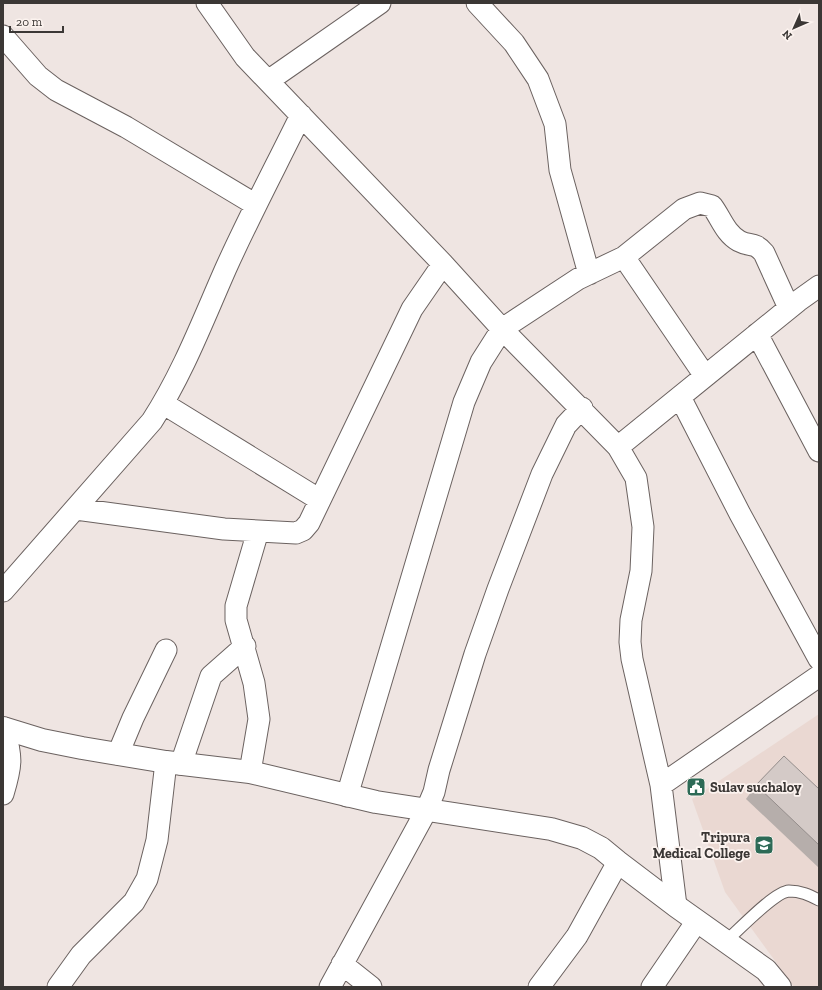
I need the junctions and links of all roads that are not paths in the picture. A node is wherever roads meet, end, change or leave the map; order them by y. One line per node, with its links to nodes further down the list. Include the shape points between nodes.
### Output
1 (207, 3): 5 (street, via 245,57)
2 (380, 3): 5 (street)
3 (477, 3): 10 (street, via 514,42 538,79 555,124 560,170)
4 (3, 36): 7 (street, via 38,76 56,90 126,127)
5 (268, 81): 6 (street)
6 (300, 116): 7 (street); 9 (street)
7 (256, 205): 17 (street)
8 (624, 257): 10 (street); 12 (street, via 684,209 700,203 712,206 725,229 740,241 758,246 764,253); 15 (street)
9 (443, 264): 13 (street); 21 (street, via 412,309)
10 (589, 274): 13 (street)
11 (819, 286): 12 (street)
12 (789, 308): 14 (street)
13 (502, 329): 18 (street); 35 (street, via 481,362 464,402)
14 (757, 334): 15 (street); 20 (street)
15 (705, 376): 16 (street)
16 (680, 397): 19 (street); 27 (street, via 747,528)
17 (164, 404): 21 (street); 22 (street)
18 (582, 408): 19 (street); 36 (street, via 566,425 536,488 475,654)
19 (618, 447): 33 (street, via 636,478 643,526 641,571 631,620 630,642)
20 (819, 451)
21 (320, 500): 23 (street, via 303,530 296,533)
22 (76, 509): 23 (street, via 224,529); 24 (street)
23 (258, 531): 25 (street, via 236,606 236,620)
24 (3, 591)
25 (245, 646): 31 (street, via 211,676); 32 (street, via 259,719)
26 (166, 650): 30 (street)
27 (819, 659)
28 (819, 676): 33 (street)
29 (3, 728): 30 (street, via 42,740); 34 (street, via 10,750 11,769)
30 (118, 754): 31 (street)
31 (174, 763): 32 (street); 43 (street, via 147,879 134,902 81,955)
32 (250, 772): 35 (street)
33 (661, 785): 39 (street)
34 (3, 794)
35 (347, 796): 36 (street)
36 (426, 811): 37 (street, via 551,829 582,838 601,848); 42 (street)
37 (618, 862): 39 (street); 46 (street, via 577,936)
38 (819, 900): 41 (lane, via 806,893 788,891 776,895)
39 (676, 906): 40 (street)
40 (697, 921): 41 (street); 47 (street)
41 (726, 941): 48 (street, via 766,970)
42 (342, 964): 44 (street); 45 (street)
43 (58, 987)
44 (330, 987)
45 (371, 987)
46 (539, 987)
47 (652, 987)
48 (780, 987)

